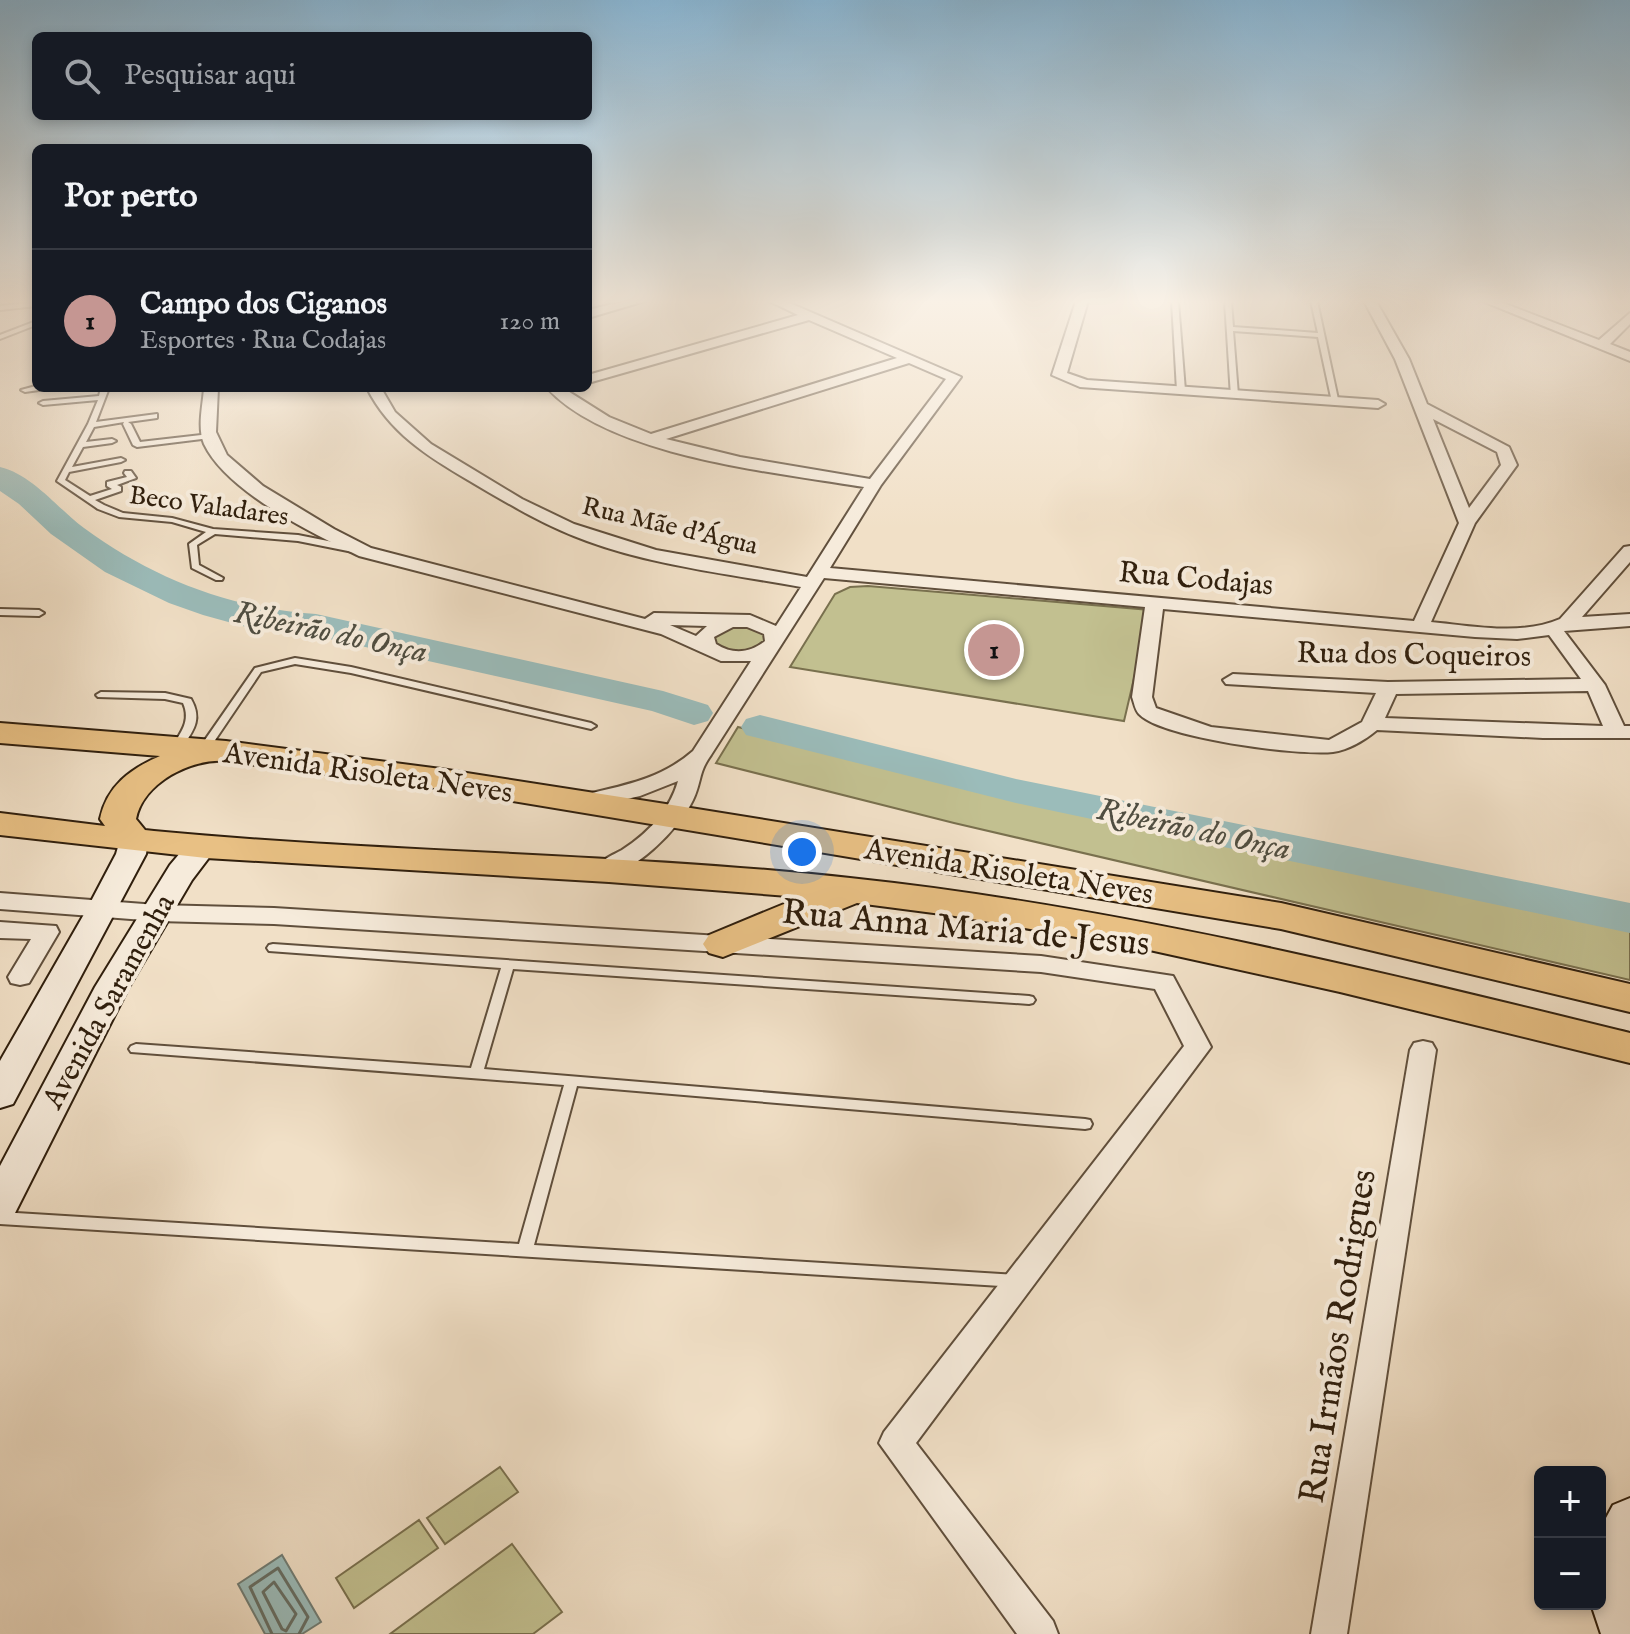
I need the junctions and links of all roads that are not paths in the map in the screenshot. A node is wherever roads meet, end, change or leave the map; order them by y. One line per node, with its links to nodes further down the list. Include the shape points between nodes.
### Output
1 (849, 377): 25 (street)
2 (954, 377): 31 (street)
3 (1066, 377): 10 (street, via 1085,384)
4 (1180, 377): 10 (lane)
5 (1233, 377): 15 (lane)
6 (1330, 377): 17 (lane)
7 (1409, 377): 20 (street)
8 (32, 389): 9 (lane)
9 (25, 390)
10 (1181, 391): 15 (street)
11 (104, 392): 16 (lane)
12 (211, 392): 24 (street)
13 (376, 392): 38 (street, Rua Mãe d'Água, via 405,431 440,457 569,529 637,550)
14 (560, 392): 25 (street, via 595,415)
15 (1234, 395): 17 (street)
16 (102, 398): 18 (lane); 23 (lane)
17 (1336, 402): 19 (street)
18 (43, 403)
19 (1378, 404)
20 (1420, 406): 33 (street); 33 (street, via 1504,450 1509,465)
21 (154, 416): 23 (lane)
22 (127, 424): 24 (lane, via 137,445)
23 (91, 425): 27 (lane)
24 (210, 436): 36 (street, via 240,477)
25 (651, 439): 31 (street)
26 (112, 441): 27 (lane)
27 (79, 445): 29 (lane)
28 (121, 460): 29 (lane)
29 (66, 470): 32 (lane, Beco Valadares, via 61,481)
30 (128, 473): 32 (lane, via 132,478 110,484 118,489)
31 (874, 484): 38 (street)
32 (89, 499): 34 (lane, Beco Valadares, via 122,515)
33 (1467, 523): 45 (street)
34 (213, 531): 36 (lane, Beco Valadares, via 298,538); 37 (lane, via 193,544 192,552 195,566)
35 (1630, 551): 46 (street)
36 (365, 552): 42 (street)
37 (219, 578)
38 (813, 582): 39 (street, Rua Codajas); 44 (street, via 768,614); 47 (street)
39 (1155, 603): 45 (street, Rua Codajas); 54 (street, via 1142,697 1147,711 1164,722 1331,746)
40 (0, 612): 41 (lane)
41 (39, 613)
42 (625, 619): 44 (street); 48 (street, via 668,630)
43 (1630, 620): 46 (street, Rua Codajas)
44 (734, 621): 47 (street, via 768,627 773,631); 48 (street, via 706,634)
45 (1420, 627): 46 (street, Rua Codajas, via 1505,632)
46 (1561, 627): 50 (street)
47 (772, 646): 48 (street, via 741,657); 53 (street)
48 (711, 650): 53 (street, via 731,675)
49 (1233, 680): 51 (street, Rua dos Coqueiros)
50 (1595, 685): 51 (street, Rua dos Coqueiros); 56 (street)
51 (1388, 688): 54 (street)
52 (101, 695): 58 (lane, via 187,701 194,719)
53 (733, 706): 59 (street)
54 (1375, 724): 56 (street)
55 (591, 726): 58 (lane, via 295,661 258,670)
56 (1623, 732)
57 (0, 733): 58 (highway, Avenida Risoleta Neves)
58 (190, 749): 60 (highway, Avenida Risoleta Neves); 63 (highway, via 136,783 125,797 118,819)
59 (696, 760): 60 (street, via 638,789); 61 (street)
60 (582, 802): 61 (highway, Avenida Risoleta Neves)
61 (672, 816): 65 (street, via 647,844); 75 (highway, Avenida Risoleta Neves, via 1281,916)
62 (0, 824): 63 (highway, Avenida Risoleta Neves)
63 (133, 840): 64 (highway, Avenida Risoleta Neves); 68 (main road, Avenida Saramenha)
64 (202, 847): 65 (highway, Avenida Risoleta Neves); 69 (main road, Avenida Saramenha, via 182,866)
65 (607, 868): 66 (highway, Avenida Risoleta Neves)
66 (853, 890): 71 (highway); 77 (highway, Avenida Risoleta Neves, via 1048,917)
67 (0, 901): 68 (street, Rua Anna Maria de Jesus)
68 (103, 909): 69 (street, Rua Anna Maria de Jesus); 82 (main road, Avenida Saramenha)
69 (157, 913): 71 (street, Rua Anna Maria de Jesus); 84 (main road, Avenida Saramenha)
70 (0, 930): 74 (street, via 47,932)
71 (723, 944): 87 (street, Rua Anna Maria de Jesus, via 1041,964 1164,982 1198,1047)
72 (273, 948): 73 (lane)
73 (508, 964): 76 (lane); 80 (lane)
74 (20, 977)
75 (1630, 998)
76 (1029, 1000)
77 (1630, 1048)
78 (136, 1049): 80 (lane)
79 (1423, 1050): 90 (street, Rua Irmãos Rodrigues)
80 (476, 1073): 81 (lane)
81 (572, 1081): 83 (lane); 86 (lane)
82 (0, 1094)
83 (1085, 1124)
84 (0, 1204)
85 (0, 1218): 86 (lane)
86 (525, 1249): 87 (lane)
87 (1017, 1282): 89 (street, Rua Anna Maria de Jesus, via 896,1443)
88 (1630, 1521): 91 (main road, via 1615,1546 1613,1589)
89 (1040, 1634)
90 (1329, 1634)
91 (1627, 1634)

